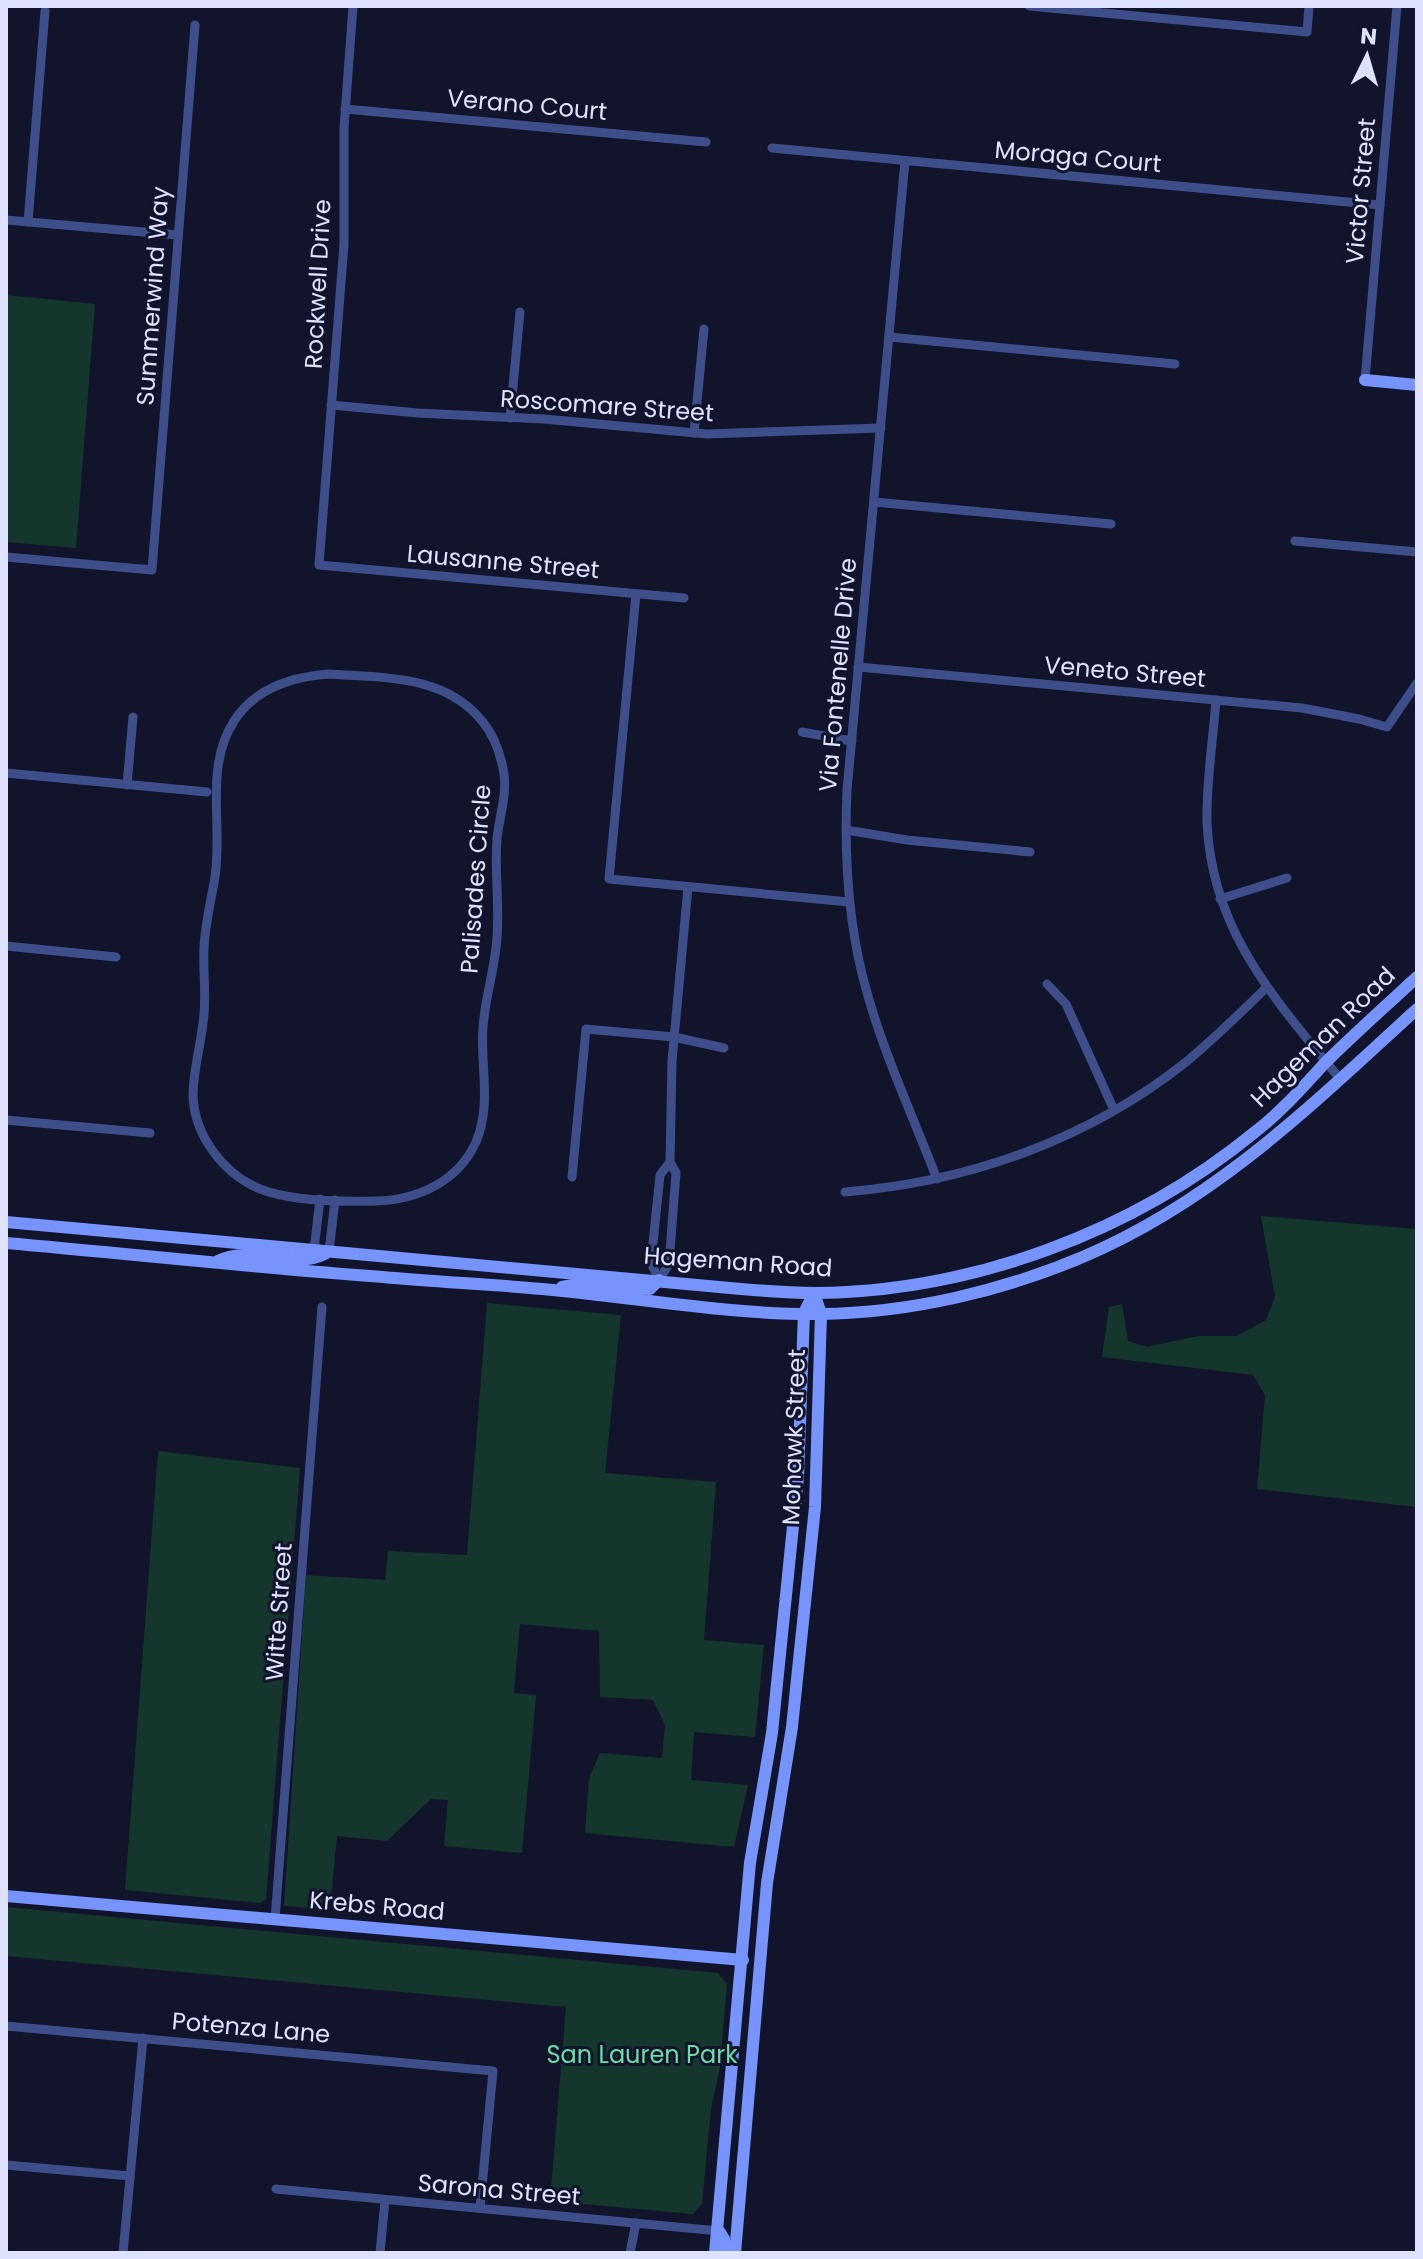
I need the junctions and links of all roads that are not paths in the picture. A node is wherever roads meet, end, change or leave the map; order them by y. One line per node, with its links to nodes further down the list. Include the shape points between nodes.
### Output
1 (353, 6): 9 (street, Rockwell Drive)
2 (1029, 6): 7 (street)
3 (1148, 6): 7 (street)
4 (1309, 6): 7 (street, via 1307,32)
5 (1397, 6): 13 (street, Victor Street)
6 (45, 11): 15 (street)
7 (1147, 17)
8 (195, 25): 16 (street, Summerwind Way)
9 (345, 109): 10 (street, Verano Court); 23 (street, Rockwell Drive, via 344,244)
10 (706, 142)
11 (772, 148): 12 (street, Moraga Court)
12 (905, 161): 13 (street, Moraga Court); 19 (street, Via Fontenelle Drive)
13 (1380, 205): 21 (street, Victor Street)
14 (6, 220): 15 (street)
15 (28, 222): 16 (street)
16 (178, 235): 31 (street, Summerwind Way, via 152,570)
17 (520, 312): 24 (street)
18 (704, 329): 26 (street)
19 (889, 337): 20 (street); 25 (street, Via Fontenelle Drive)
20 (1175, 364)
21 (1365, 380): 22 (main road)
22 (1417, 385)
23 (331, 405): 24 (street, Roscomare Street); 32 (street, Rockwell Drive)
24 (510, 418): 26 (street, Roscomare Street)
25 (881, 428): 26 (street, Roscomare Street); 27 (street, Via Fontenelle Drive)
26 (694, 433)
27 (874, 502): 28 (street); 35 (street, Via Fontenelle Drive)
28 (1111, 524)
29 (1295, 541): 30 (street)
30 (1417, 552)
31 (6, 557)
32 (319, 565): 33 (street, Lausanne Street)
33 (636, 594): 34 (street, Lausanne Street); 47 (street, via 609,879)
34 (684, 598)
35 (858, 667): 37 (street, Veneto Street); 40 (street, Via Fontenelle Drive)
36 (1417, 683): 37 (street, Veneto Street, via 1387,727 1331,713)
37 (1216, 700): 48 (street, via 1207,821)
38 (133, 717): 42 (street)
39 (802, 732): 40 (street)
40 (852, 741): 44 (street, Via Fontenelle Drive)
41 (6, 773): 42 (street)
42 (127, 785): 43 (street)
43 (207, 792)
44 (846, 830): 45 (street); 49 (street, Via Fontenelle Drive)
45 (1030, 852)
46 (1287, 878): 48 (street)
47 (688, 887): 49 (street); 56 (street)
48 (1220, 899): 54 (street, via 1239,945)
49 (849, 902): 65 (street, Via Fontenelle Drive, via 876,1021)
50 (6, 946): 51 (street)
51 (116, 957)
52 (1417, 977): 58 (main road, Hageman Road)
53 (1047, 984): 60 (street, via 1066,1004)
54 (1266, 988): 58 (street); 60 (street, via 1185,1062)
55 (1417, 1009): 59 (main road, Hageman Road)
56 (674, 1037): 57 (street); 63 (street); 64 (street, via 586,1029)
57 (724, 1048)
58 (1326, 1062): 59 (street); 78 (main road, Hageman Road, via 1282,1109 1227,1155 1122,1218 1036,1254 956,1277)
59 (1340, 1079): 81 (main road, Hageman Road, via 1226,1176 1163,1217 1085,1256 953,1298)
60 (1114, 1110): 65 (street, via 1019,1156)
61 (6, 1120): 62 (street)
62 (150, 1133)
63 (670, 1162): 76 (street, via 676,1173 669,1264); 76 (street, via 660,1175 652,1248 651,1263)
64 (572, 1177)
65 (937, 1179): 66 (street)
66 (845, 1192)
67 (320, 1199): 68 (street, Palisades Circle); 68 (street, Palisades Circle, via 261,1189 234,1174 213,1153 199,1126 193,1096 205,1005 206,926 218,848 216,766 236,718 276,684 328,674 408,680 463,701 484,722 498,748 504,777 495,867 496,949 482,1029 485,1115 466,1157 433,1188 404,1199); 69 (street)
68 (335, 1200): 70 (street)
69 (318, 1218): 70 (street); 73 (street)
70 (333, 1220): 74 (street)
71 (6, 1222): 73 (main road, Hageman Road)
72 (6, 1243): 75 (main road, Hageman Road)
73 (314, 1250): 74 (main road, Hageman Road)
74 (329, 1251): 75 (main road, via 307,1260 233,1253); 76 (main road, Hageman Road)
75 (215, 1262): 77 (main road, Hageman Road)
76 (659, 1280): 77 (main road, via 650,1289 578,1284); 78 (main road, Hageman Road)
77 (543, 1289): 80 (main road, Hageman Road)
78 (814, 1293): 80 (main road, Mohawk Street); 81 (main road, Mohawk Street)
79 (322, 1307): 83 (street, Witte Street)
80 (804, 1313): 81 (main road, Hageman Road); 84 (main road, Mohawk Street, via 798,1477 772,1733 750,1863)
81 (821, 1314): 87 (main road, Mohawk Street, via 815,1507 792,1727 767,1883)
82 (6, 1896): 83 (main road, Krebs Road)
83 (275, 1919): 84 (main road, Krebs Road)
84 (743, 1960): 87 (main road, via 751,1979 743,2075); 94 (main road)
85 (6, 2026): 86 (street, Potenza Lane)
86 (143, 2038): 89 (street); 92 (street, Potenza Lane, via 493,2071)
87 (747, 2117): 100 (main road, Mohawk Street)
88 (6, 2165): 89 (street)
89 (130, 2176): 95 (street)
90 (276, 2189): 91 (street, Sarona Street)
91 (385, 2200): 92 (street, Sarona Street); 96 (street)
92 (480, 2208): 93 (street, Sarona Street)
93 (636, 2223): 94 (street, Sarona Street); 97 (street)
94 (719, 2231): 98 (main road); 99 (main road)
95 (123, 2253)
96 (380, 2253)
97 (630, 2253)
98 (715, 2253)
99 (726, 2253)
100 (735, 2253)

